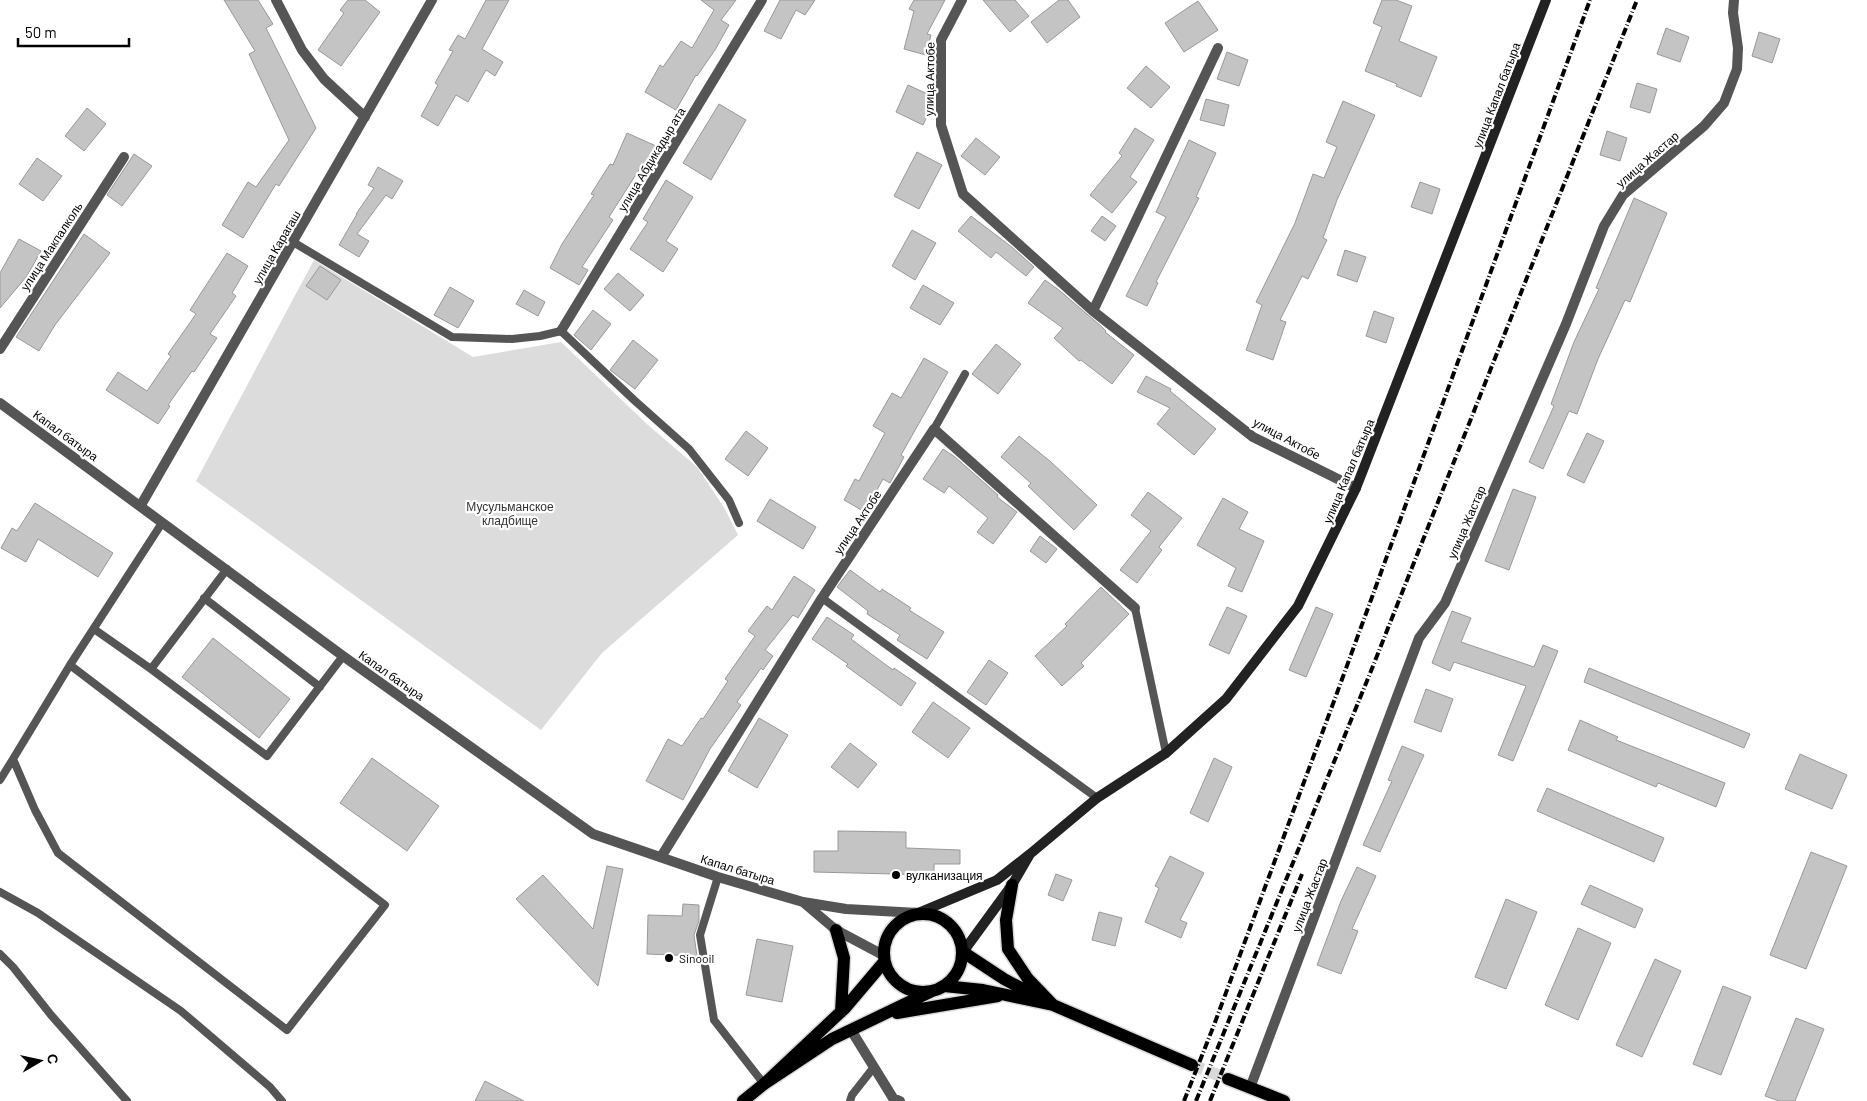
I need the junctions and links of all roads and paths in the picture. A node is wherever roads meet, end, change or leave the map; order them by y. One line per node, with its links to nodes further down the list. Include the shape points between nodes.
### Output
1 (276, 0): 8 (street, via 302,50 324,79)
2 (432, 0): 8 (street, улица Карагаш)
3 (762, 0): 12 (street, улица Абдикадыр ата)
4 (962, 0): 11 (street, улица Актобе, via 941,40 940,125 963,194)
5 (1546, 0): 17 (main road, улица Капал батыра)
6 (1734, 0): 55 (street, улица Жастар, via 1737,69 1724,103 1704,126 1623,195 1604,226 1566,324 1445,603 1420,638)
7 (1218, 48): 11 (street)
8 (365, 117): 10 (street, улица Карагаш)
9 (124, 157): 13 (street, улица Макпалколь)
10 (293, 242): 12 (lane, via 452,337 512,339); 18 (street, улица Карагаш)
11 (1093, 312): 17 (street, улица Актобе, via 1253,437)
12 (561, 331): 20 (lane, via 689,449 729,500)
13 (0, 349)
14 (966, 374): 16 (lane)
15 (0, 403): 18 (street, Капал батыра)
16 (934, 429): 23 (street, улица Актобе); 24 (street)
17 (1356, 488): 30 (main road, улица Капал батыра, via 1298,606 1226,699)
18 (141, 505): 19 (street, Капал батыра)
19 (162, 523): 21 (street, Капал батыра); 25 (lane)
20 (739, 523)
21 (227, 569): 22 (lane); 26 (street, Капал батыра)
22 (204, 598): 28 (lane); 29 (lane)
23 (822, 598): 33 (lane); 35 (street, улица Актобе)
24 (1135, 608): 30 (lane)
25 (94, 629): 27 (lane); 28 (lane)
26 (343, 656): 29 (lane); 35 (street, Капал батыра, via 593,834)
27 (70, 665): 31 (lane); 31 (lane, via 385,905 287,1030 58,853)
28 (151, 668): 29 (lane, via 268,756)
29 (320, 686)
30 (1166, 753): 33 (main road, улица Капал батыра)
31 (13, 759): 32 (lane)
32 (0, 780)
33 (1097, 798): 34 (main road, улица Капал батыра)
34 (1030, 854): 37 (main road, улица Капал батыра); 40 (main road, улица Капал батыра, via 997,880)
35 (661, 857): 36 (street, Капал батыра)
36 (718, 877): 39 (street, Капал батыра); 54 (lane, via 700,935 714,1020)
37 (1012, 885): 42 (main road, улица Капал батыра); 47 (main road, via 1006,920 1008,949 1028,979)
38 (0, 892): 57 (lane, via 38,913 181,1011)
39 (803, 902): 40 (street, Капал батыра, via 846,909); 41 (street, Капал батыра)
40 (918, 913): 42 (main road, via 944,919 954,929); 44 (main road, via 894,925 886,936)
41 (836, 930): 44 (street, Капал батыра); 48 (main road, via 844,958)
42 (963, 952): 45 (main road, via 954,978); 47 (main road)
43 (0, 954): 56 (lane)
44 (883, 958): 45 (main road, via 893,978 908,990 920,993); 48 (main road)
45 (938, 989): 46 (main road, via 983,990); 49 (main road)
46 (1004, 995): 47 (main road); 49 (main road)
47 (1053, 1005): 51 (main road)
48 (841, 1012): 54 (main road)
49 (880, 1016): 50 (main road)
50 (851, 1030): 52 (street); 54 (main road)
51 (1192, 1065)
52 (874, 1067): 59 (lane); 60 (street, via 893,1098)
53 (1228, 1079): 55 (main road)
54 (764, 1084): 58 (main road)
55 (1250, 1088): 61 (main road)
56 (127, 1101)
57 (282, 1101)
58 (743, 1101)
59 (850, 1101)
60 (900, 1101)
61 (1284, 1101)

